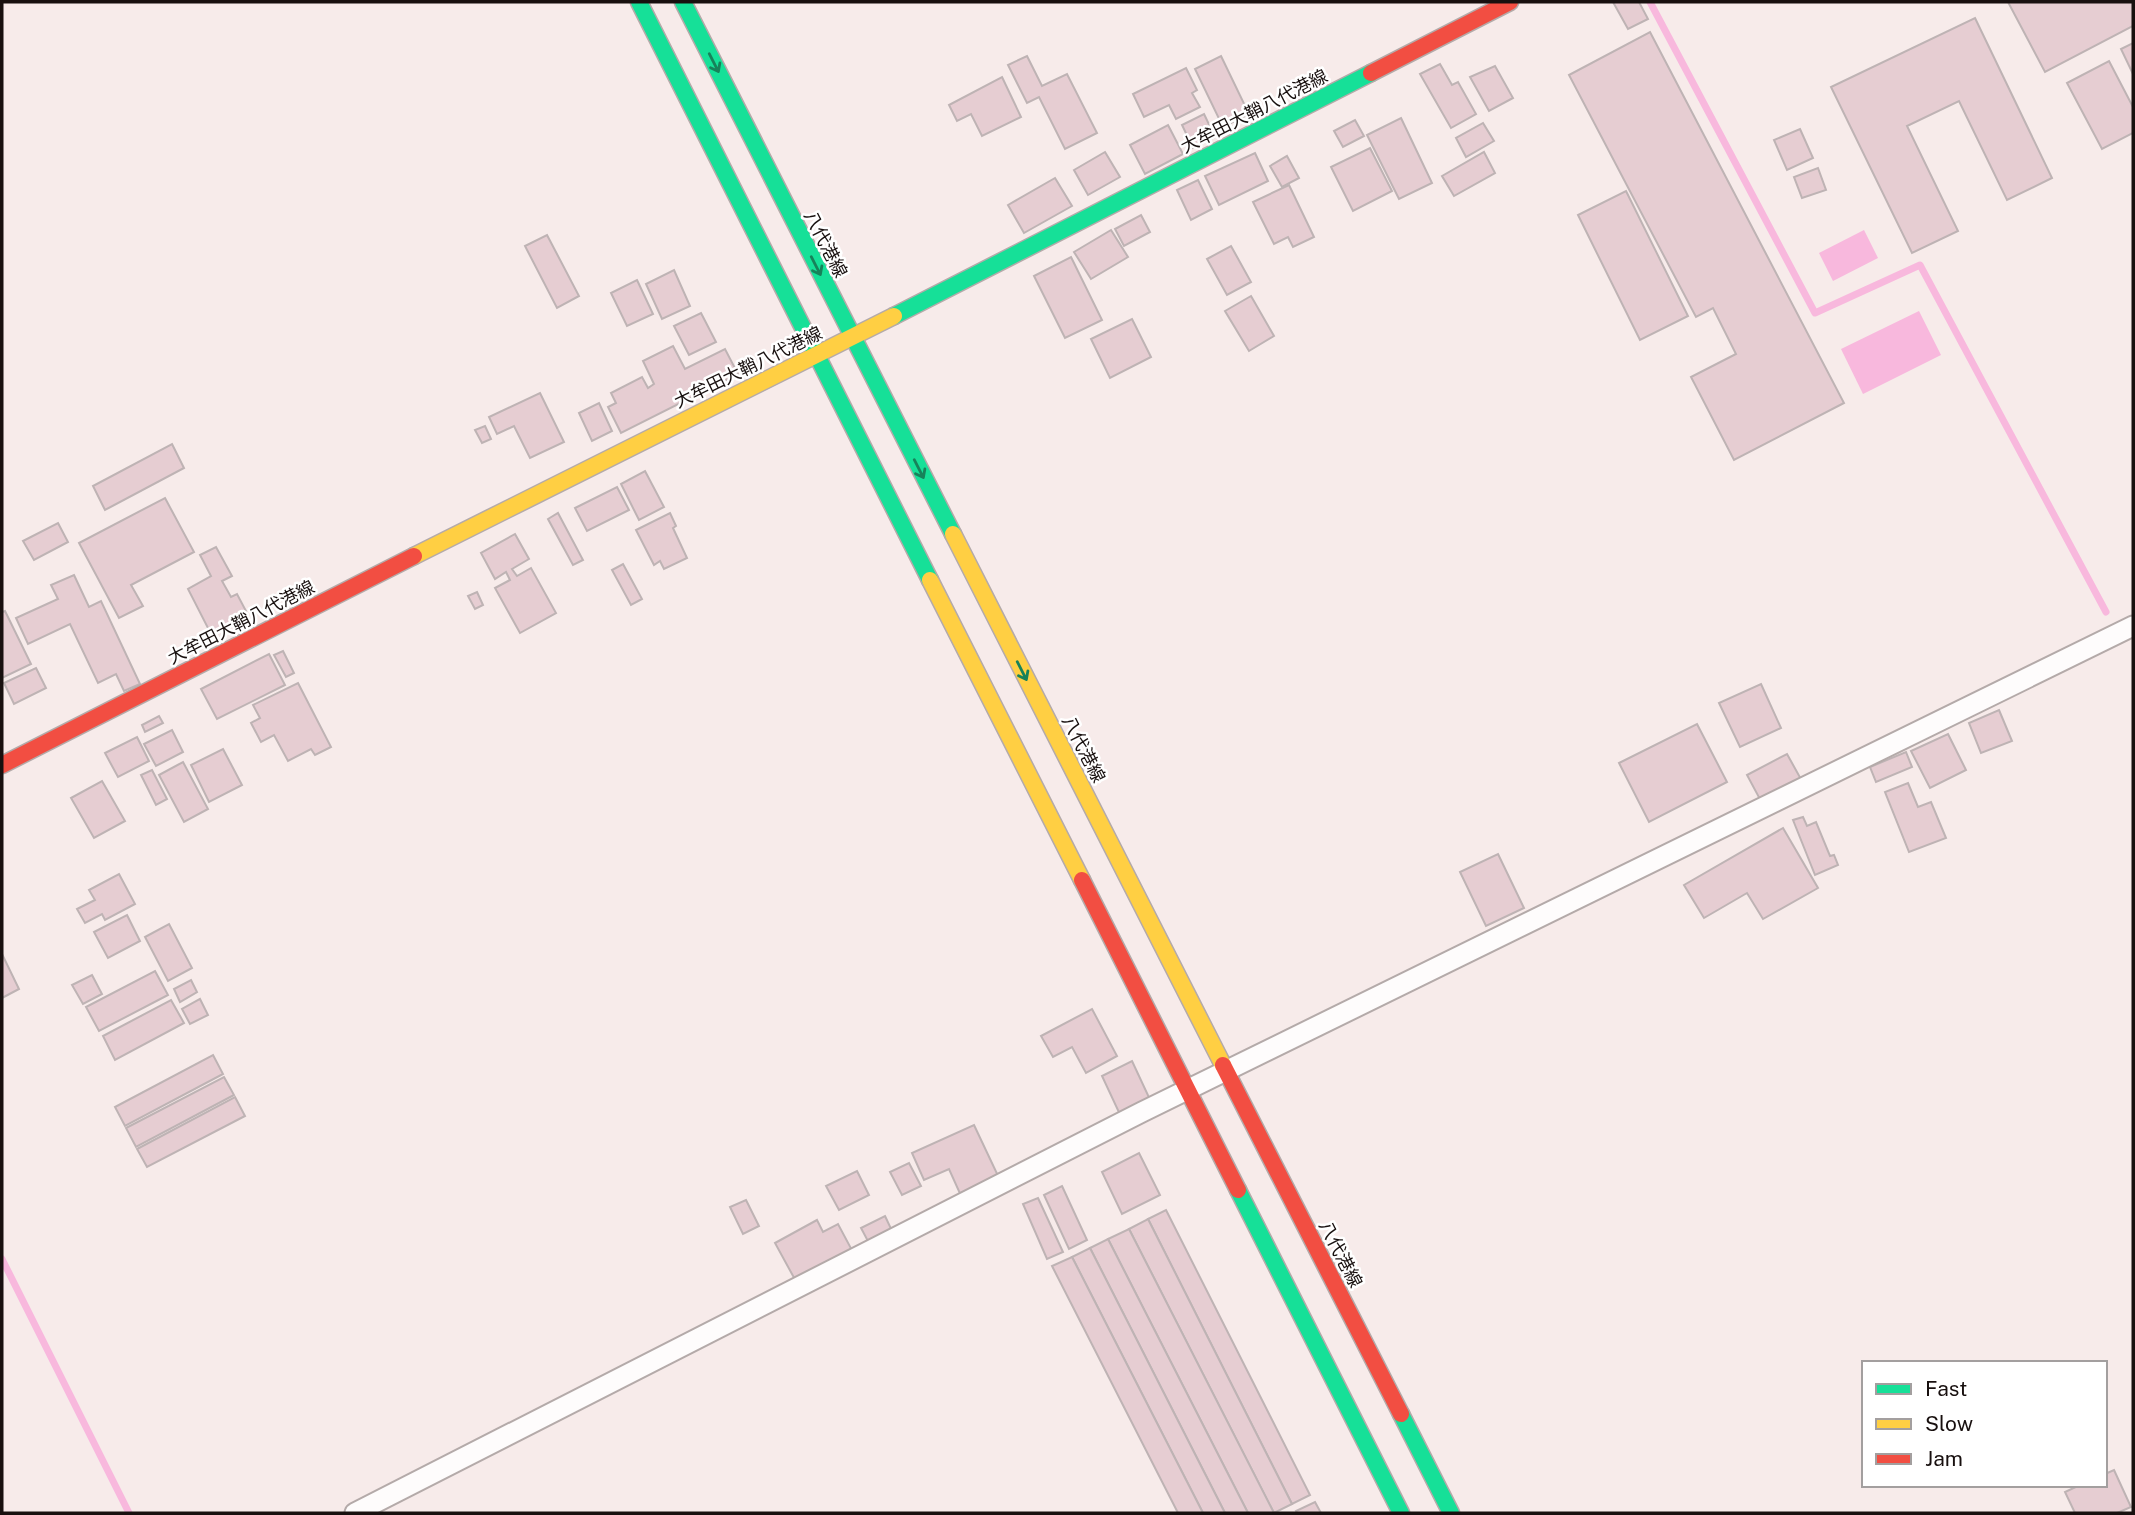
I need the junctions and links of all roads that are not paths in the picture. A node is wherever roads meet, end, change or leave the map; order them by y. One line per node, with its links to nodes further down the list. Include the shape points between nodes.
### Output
1 (639, 2): 5 (main road)
2 (683, 2): 4 (main road, 八代港線, one-way to 4)
3 (1510, 2): 4 (main road, 大牟田大鞘八代港線)
4 (852, 337): 5 (main road, 大牟田大鞘八代港線); 8 (main road, 八代港線, one-way to 8)
5 (816, 353): 7 (main road, 大牟田大鞘八代港線); 9 (main road)
6 (2133, 626): 8 (street)
7 (2, 765)
8 (1227, 1072): 9 (street); 12 (main road, 八代港線)
9 (1188, 1091): 10 (street); 11 (main road)
10 (355, 1513)
11 (1401, 1513)
12 (1451, 1513)

